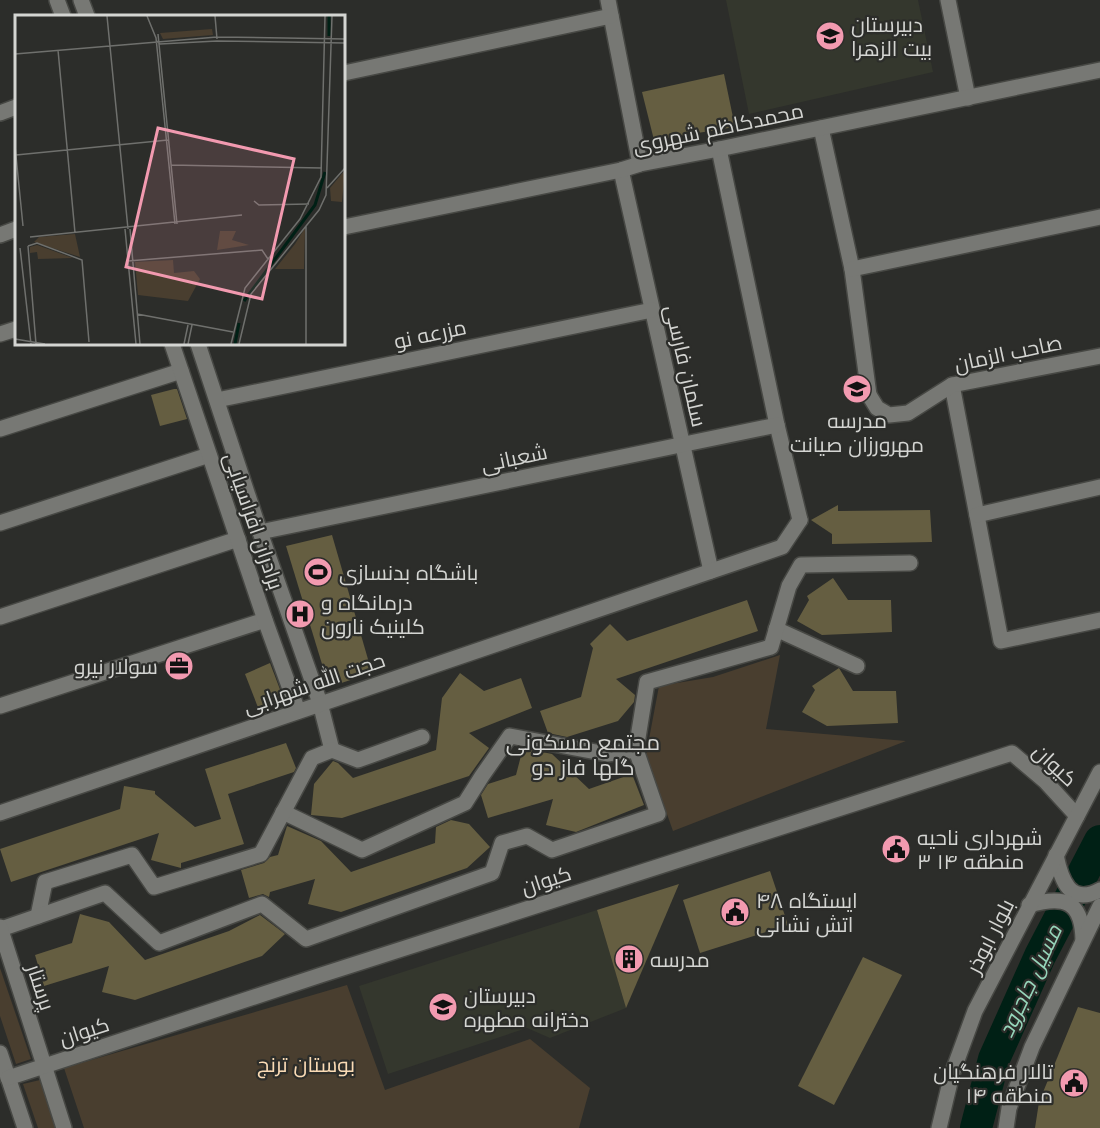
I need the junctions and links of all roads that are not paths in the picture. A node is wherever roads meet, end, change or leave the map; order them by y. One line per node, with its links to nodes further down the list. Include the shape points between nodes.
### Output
1 (57, 0): 5 (street)
2 (81, 0): 6 (street)
3 (608, 0): 7 (street)
4 (948, 0): 10 (street)
5 (63, 15)
6 (87, 15)
7 (611, 16): 9 (street); 15 (street)
8 (1100, 70): 10 (street, محمدکاظم شهروی)
9 (345, 73)
10 (968, 98): 13 (street, محمدکاظم شهروی)
11 (15, 107): 12 (street)
12 (0, 113)
13 (820, 128): 14 (street, محمدکاظم شهروی); 21 (street)
14 (719, 149): 15 (street, محمدکاظم شهروی); 31 (street)
15 (640, 164): 16 (street, محمدکاظم شهروی)
16 (621, 170): 18 (street, محمدکاظم شهروی); 22 (street, سلمان فارسی)
17 (1100, 217): 21 (street)
18 (345, 227)
19 (15, 229): 20 (street)
20 (0, 235)
21 (852, 269): 29 (street, صاحب الزمان, via 869,395 877,408 889,415 908,413)
22 (652, 310): 30 (street, مزرعه نو); 33 (street, سلمان فارسی)
23 (15, 329): 24 (street)
24 (0, 334)
25 (172, 345): 28 (street, برادران افراسیابی)
26 (198, 345): 30 (street, برادران افراسیابی)
27 (1100, 356): 29 (street, صاحب الزمان)
28 (181, 371): 32 (street); 34 (street, برادران افراسیابی)
29 (952, 385): 36 (street)
30 (217, 400): 38 (street, برادران افراسیابی)
31 (777, 425): 33 (street, شعبانی); 41 (street, حجت الله شهرابی, via 800,520 782,547)
32 (0, 429)
33 (682, 444): 38 (street, شعبانی); 41 (street, سلمان فارسی)
34 (209, 455): 37 (street); 39 (street, برادران افراسیابی)
35 (1100, 487): 36 (street)
36 (977, 515): 44 (street, via 1001,641)
37 (0, 523)
38 (260, 532): 47 (street, برادران افراسیابی)
39 (238, 539): 42 (street); 43 (street, برادران افراسیابی)
40 (910, 563): 45 (street, via 801,565 789,586)
41 (711, 571): 47 (street, حجت الله شهرابی)
42 (0, 617)
43 (265, 620): 48 (street); 49 (street, برادران افراسیابی)
44 (1100, 620)
45 (776, 629): 46 (street); 52 (street, via 771,646 647,682)
46 (856, 666)
47 (320, 703): 49 (street, حجت الله شهرابی); 51 (street, برادران افراسیابی)
48 (0, 706)
49 (298, 711): 55 (street, حجت الله شهرابی)
50 (422, 737): 51 (street, via 358,760)
51 (332, 750): 54 (street, via 312,758)
52 (636, 750): 54 (street, via 607,754 510,736 465,803 362,850); 61 (street, via 658,814 552,850 527,836 502,843 492,873 306,939 262,904 159,943 105,893)
53 (1100, 772): 56 (street, بلوار ابوذر)
54 (283, 812): 61 (street, via 261,854 154,887 132,855 45,882)
55 (0, 813)
56 (1077, 816): 57 (street, بلوار ابوذر); 65 (street, کیوان, via 1012,753)
57 (1056, 855): 58 (street, via 1062,878 1073,893 1086,896); 59 (street, بلوار ابوذر)
58 (1100, 890)
59 (1029, 905): 63 (street, via 1062,901 1076,908 1083,922); 69 (street, بلوار ابوذر, via 975,1011 952,1074)
60 (1100, 906): 63 (street)
61 (38, 916): 62 (street)
62 (0, 928): 65 (street, پرستار)
63 (1083, 940): 70 (street, via 1032,1047 1009,1108)
64 (0, 1053): 66 (street)
65 (45, 1066): 66 (street, کیوان); 68 (street, پرستار)
66 (8, 1078): 67 (street)
67 (25, 1128)
68 (64, 1128)
69 (939, 1128)
70 (1006, 1128)

